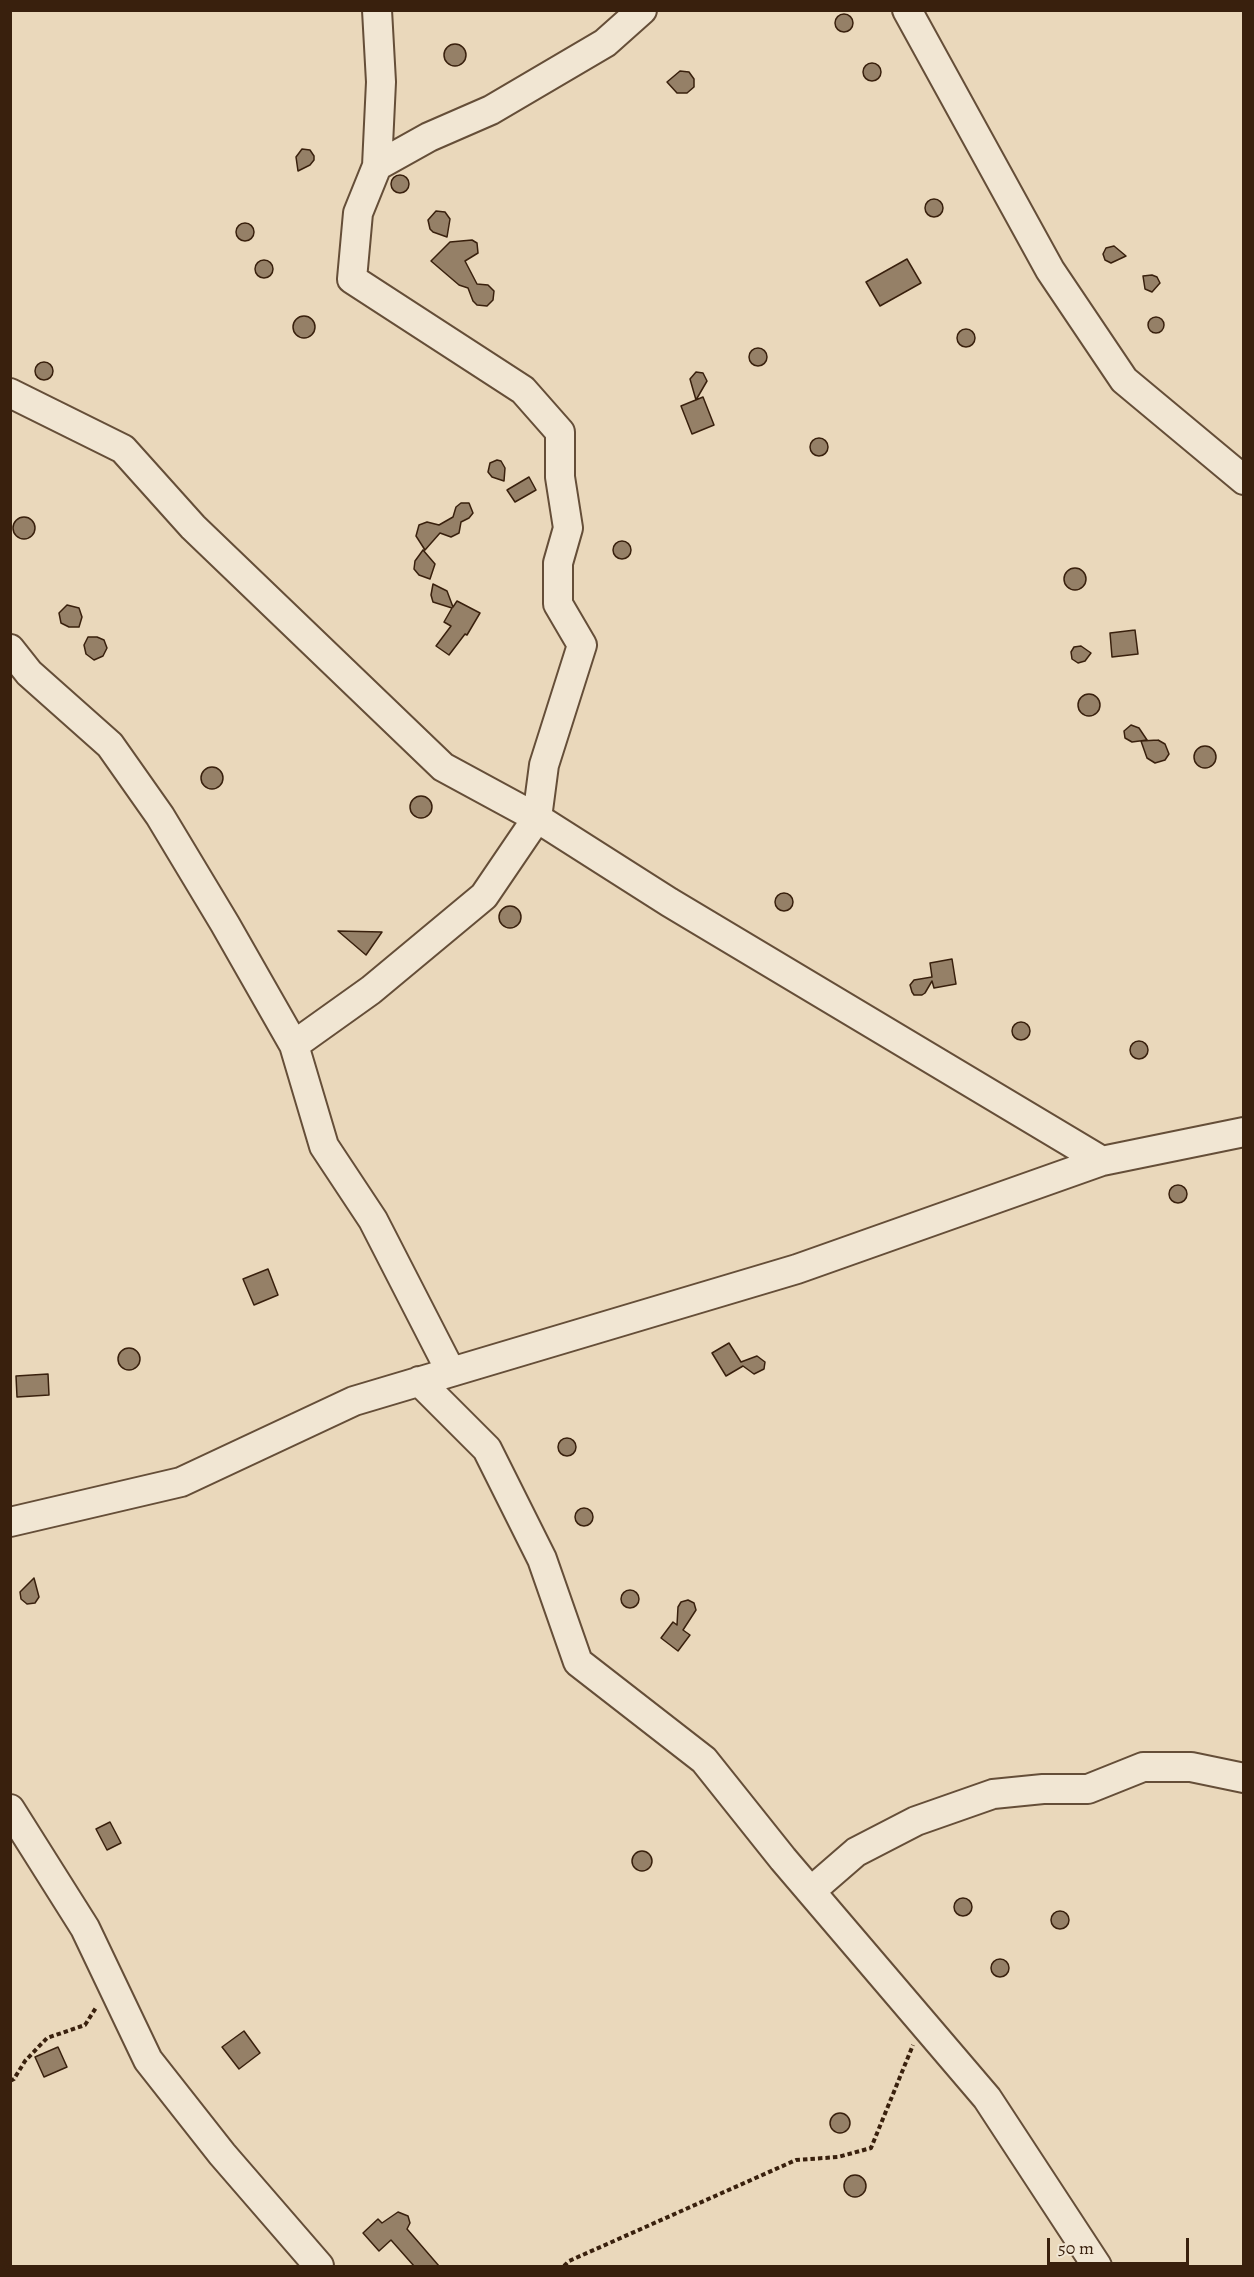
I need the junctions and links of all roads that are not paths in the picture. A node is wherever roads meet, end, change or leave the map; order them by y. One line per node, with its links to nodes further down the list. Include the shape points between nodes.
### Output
1 (377, 10): 4 (street, via 381,82)
2 (642, 10): 4 (street, via 605,43 491,110 429,137)
3 (907, 10): 6 (street, via 1050,270 1124,380)
4 (377, 166): 8 (street, via 358,213 352,279 523,390 560,432 560,477 568,528 558,563 558,604 582,645 544,765)
5 (10, 393): 8 (street, via 123,449 193,527 443,767)
6 (1244, 480)
7 (10, 650): 9 (street, via 29,673 110,745 160,816)
8 (537, 818): 9 (street, via 484,896 371,990); 11 (street, via 669,902)
9 (294, 1045): 12 (street, via 324,1146 373,1221)
10 (1244, 1132): 11 (street)
11 (1102, 1161): 12 (street, via 797,1269)
12 (451, 1372): 13 (street)
13 (419, 1381): 14 (street, via 354,1401 181,1482); 17 (street, via 487,1449 543,1560 578,1662 704,1760)
14 (10, 1522)
15 (1244, 1778): 17 (street, via 1191,1767 1143,1767 1088,1789 993,1794 916,1821 855,1852)
16 (10, 1809): 18 (street, via 85,1928 148,2060 222,2154)
17 (811, 1891): 19 (street, via 987,2098)
18 (319, 2266)
19 (1097, 2266)

